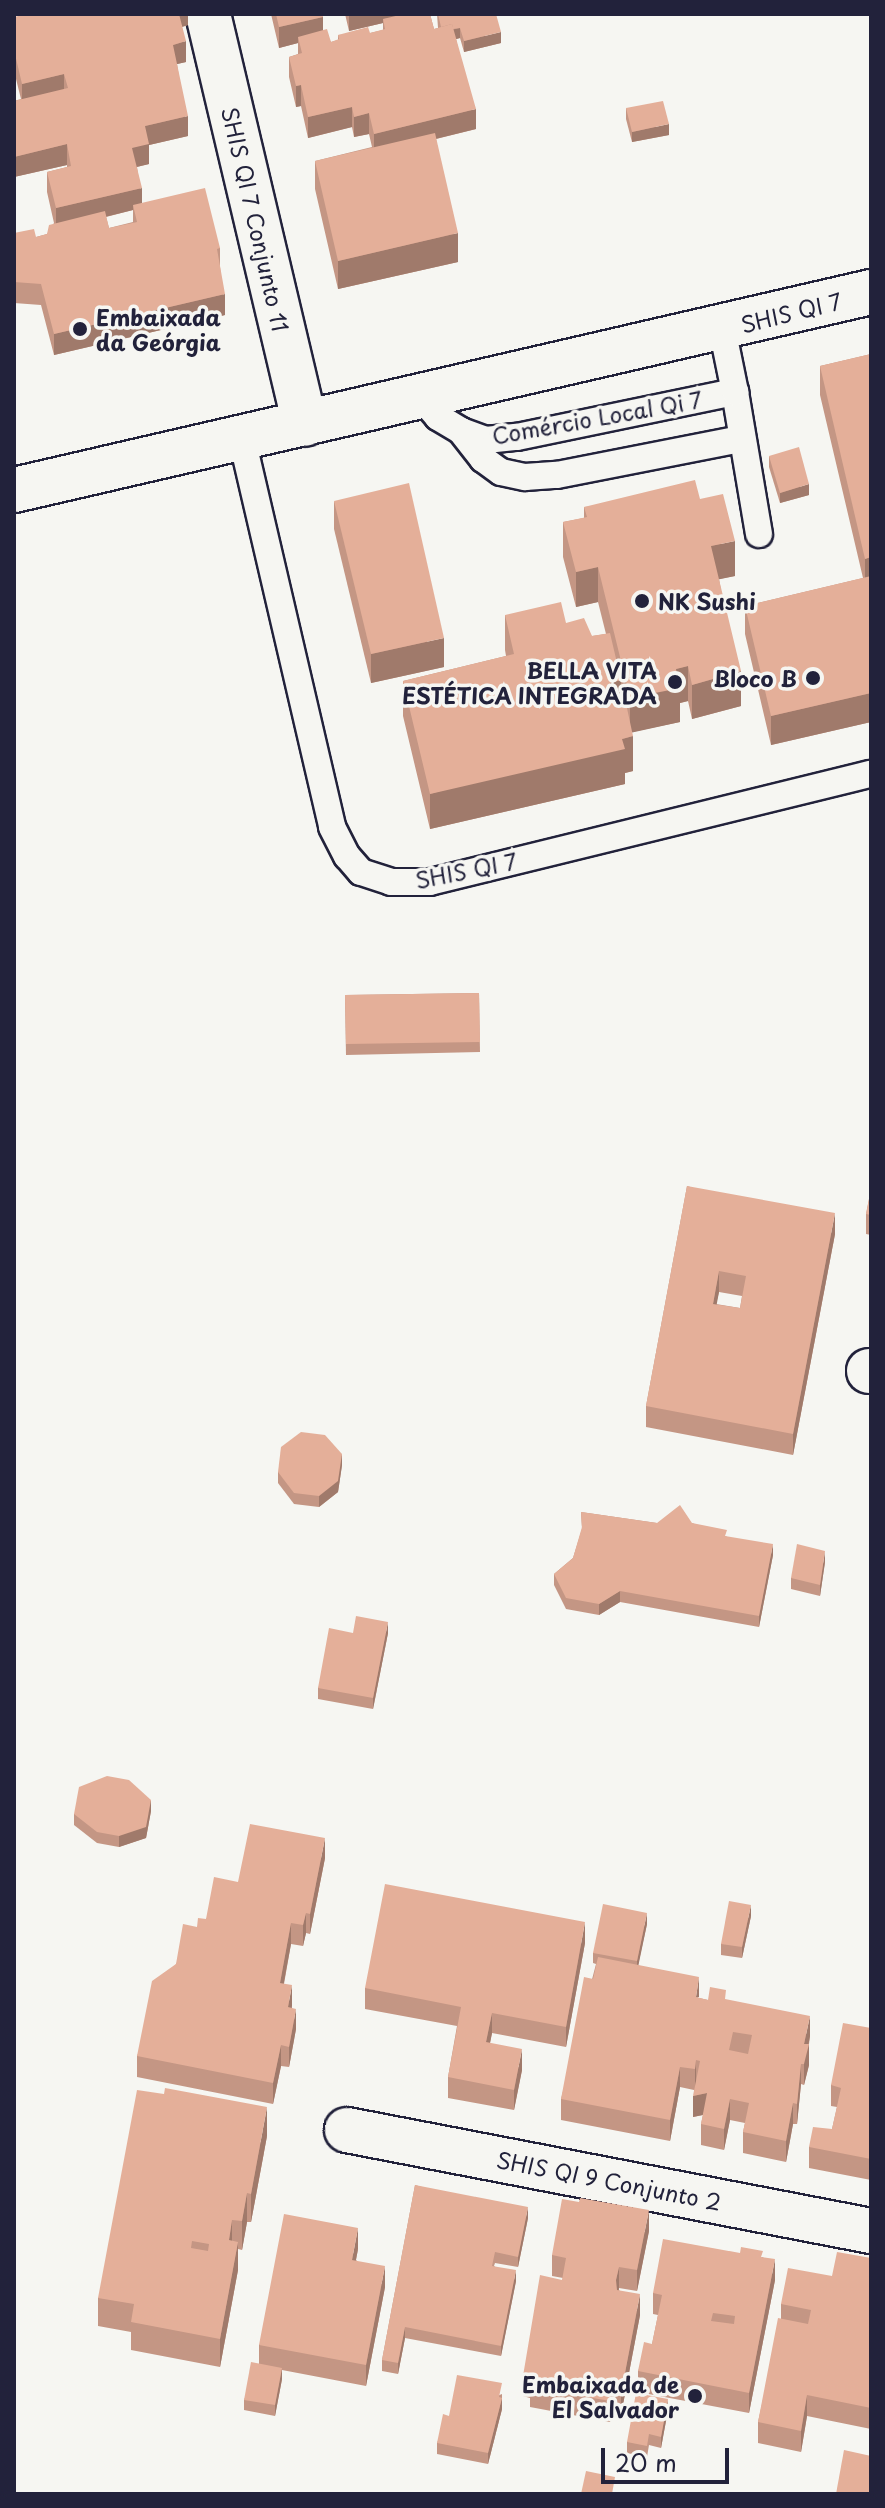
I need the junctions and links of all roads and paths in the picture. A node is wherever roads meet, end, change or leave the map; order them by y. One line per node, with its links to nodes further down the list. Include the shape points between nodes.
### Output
1 (208, 14): 6 (street, SHIS QI 7 Conjunto 11)
2 (871, 292): 3 (street, SHIS QI 7)
3 (722, 328): 4 (lane, Comércio Local Qi 7); 5 (street, SHIS QI 7)
4 (735, 392): 7 (lane, Comércio Local Qi 7, via 517,437 486,440); 9 (lane, Comércio Local Qi 7)
5 (419, 395): 6 (street, SHIS QI 7); 7 (lane, Comércio Local Qi 7, via 438,417)
6 (305, 424): 8 (street, SHIS QI 7)
7 (461, 431): 9 (lane, Comércio Local Qi 7, via 501,472 525,477)
8 (242, 439): 10 (street, SHIS QI 7); 12 (lane, SHIS QI 7, via 332,827 361,872 391,882 430,882)
9 (741, 439): 11 (lane, Comércio Local Qi 7)
10 (14, 490)
11 (759, 534)
12 (871, 774)
13 (347, 2130): 14 (street, SHIS QI 9 Conjunto 2)
14 (871, 2231)

